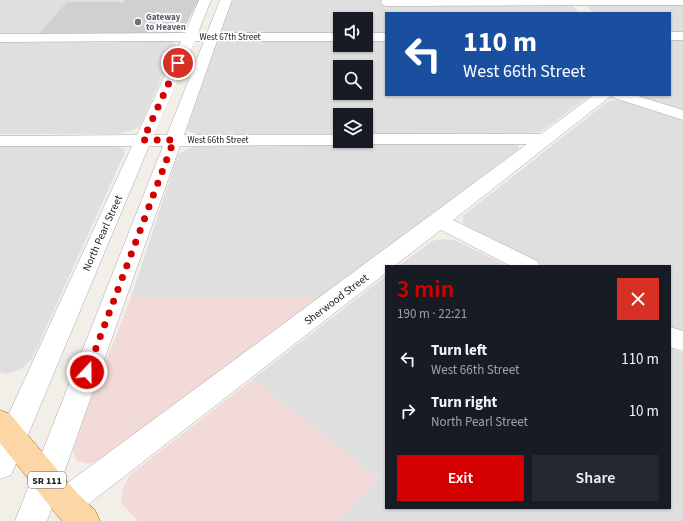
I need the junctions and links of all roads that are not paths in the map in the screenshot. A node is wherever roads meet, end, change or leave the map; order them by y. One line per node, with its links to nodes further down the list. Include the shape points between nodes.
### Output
1 (205, 0): 9 (street, North Pearl Street)
2 (226, 0): 10 (street)
3 (576, 0): 4 (street); 5 (street); 6 (street)
4 (683, 1)
5 (387, 2)
6 (585, 12)
7 (671, 36): 8 (street)
8 (683, 36)
9 (190, 37): 10 (street, West 67th Street); 14 (street, West 67th Street); 20 (street, North Pearl Street)
10 (212, 37): 11 (street, West 67th Street); 21 (street)
11 (333, 37)
12 (373, 37): 13 (street)
13 (385, 37)
14 (0, 38)
15 (603, 96): 19 (street, Sherwood Street)
16 (623, 96): 17 (street)
17 (683, 115)
18 (373, 139): 19 (street)
19 (546, 139): 24 (street, Sherwood Street)
20 (143, 140): 21 (street, West 66th Street); 23 (street, West 66th Street); 28 (street, North Pearl Street)
21 (174, 140): 22 (street, West 66th Street); 30 (street)
22 (333, 140)
23 (0, 141)
24 (439, 221): 25 (street); 31 (street, Sherwood Street)
25 (527, 265)
26 (671, 336): 27 (street)
27 (683, 342)
28 (6, 430): 29 (street, North Pearl Street); 30 (main road, SR 111)
29 (0, 466)
30 (47, 479): 31 (main road, SR 111); 32 (street)
31 (75, 512)
32 (31, 521)

